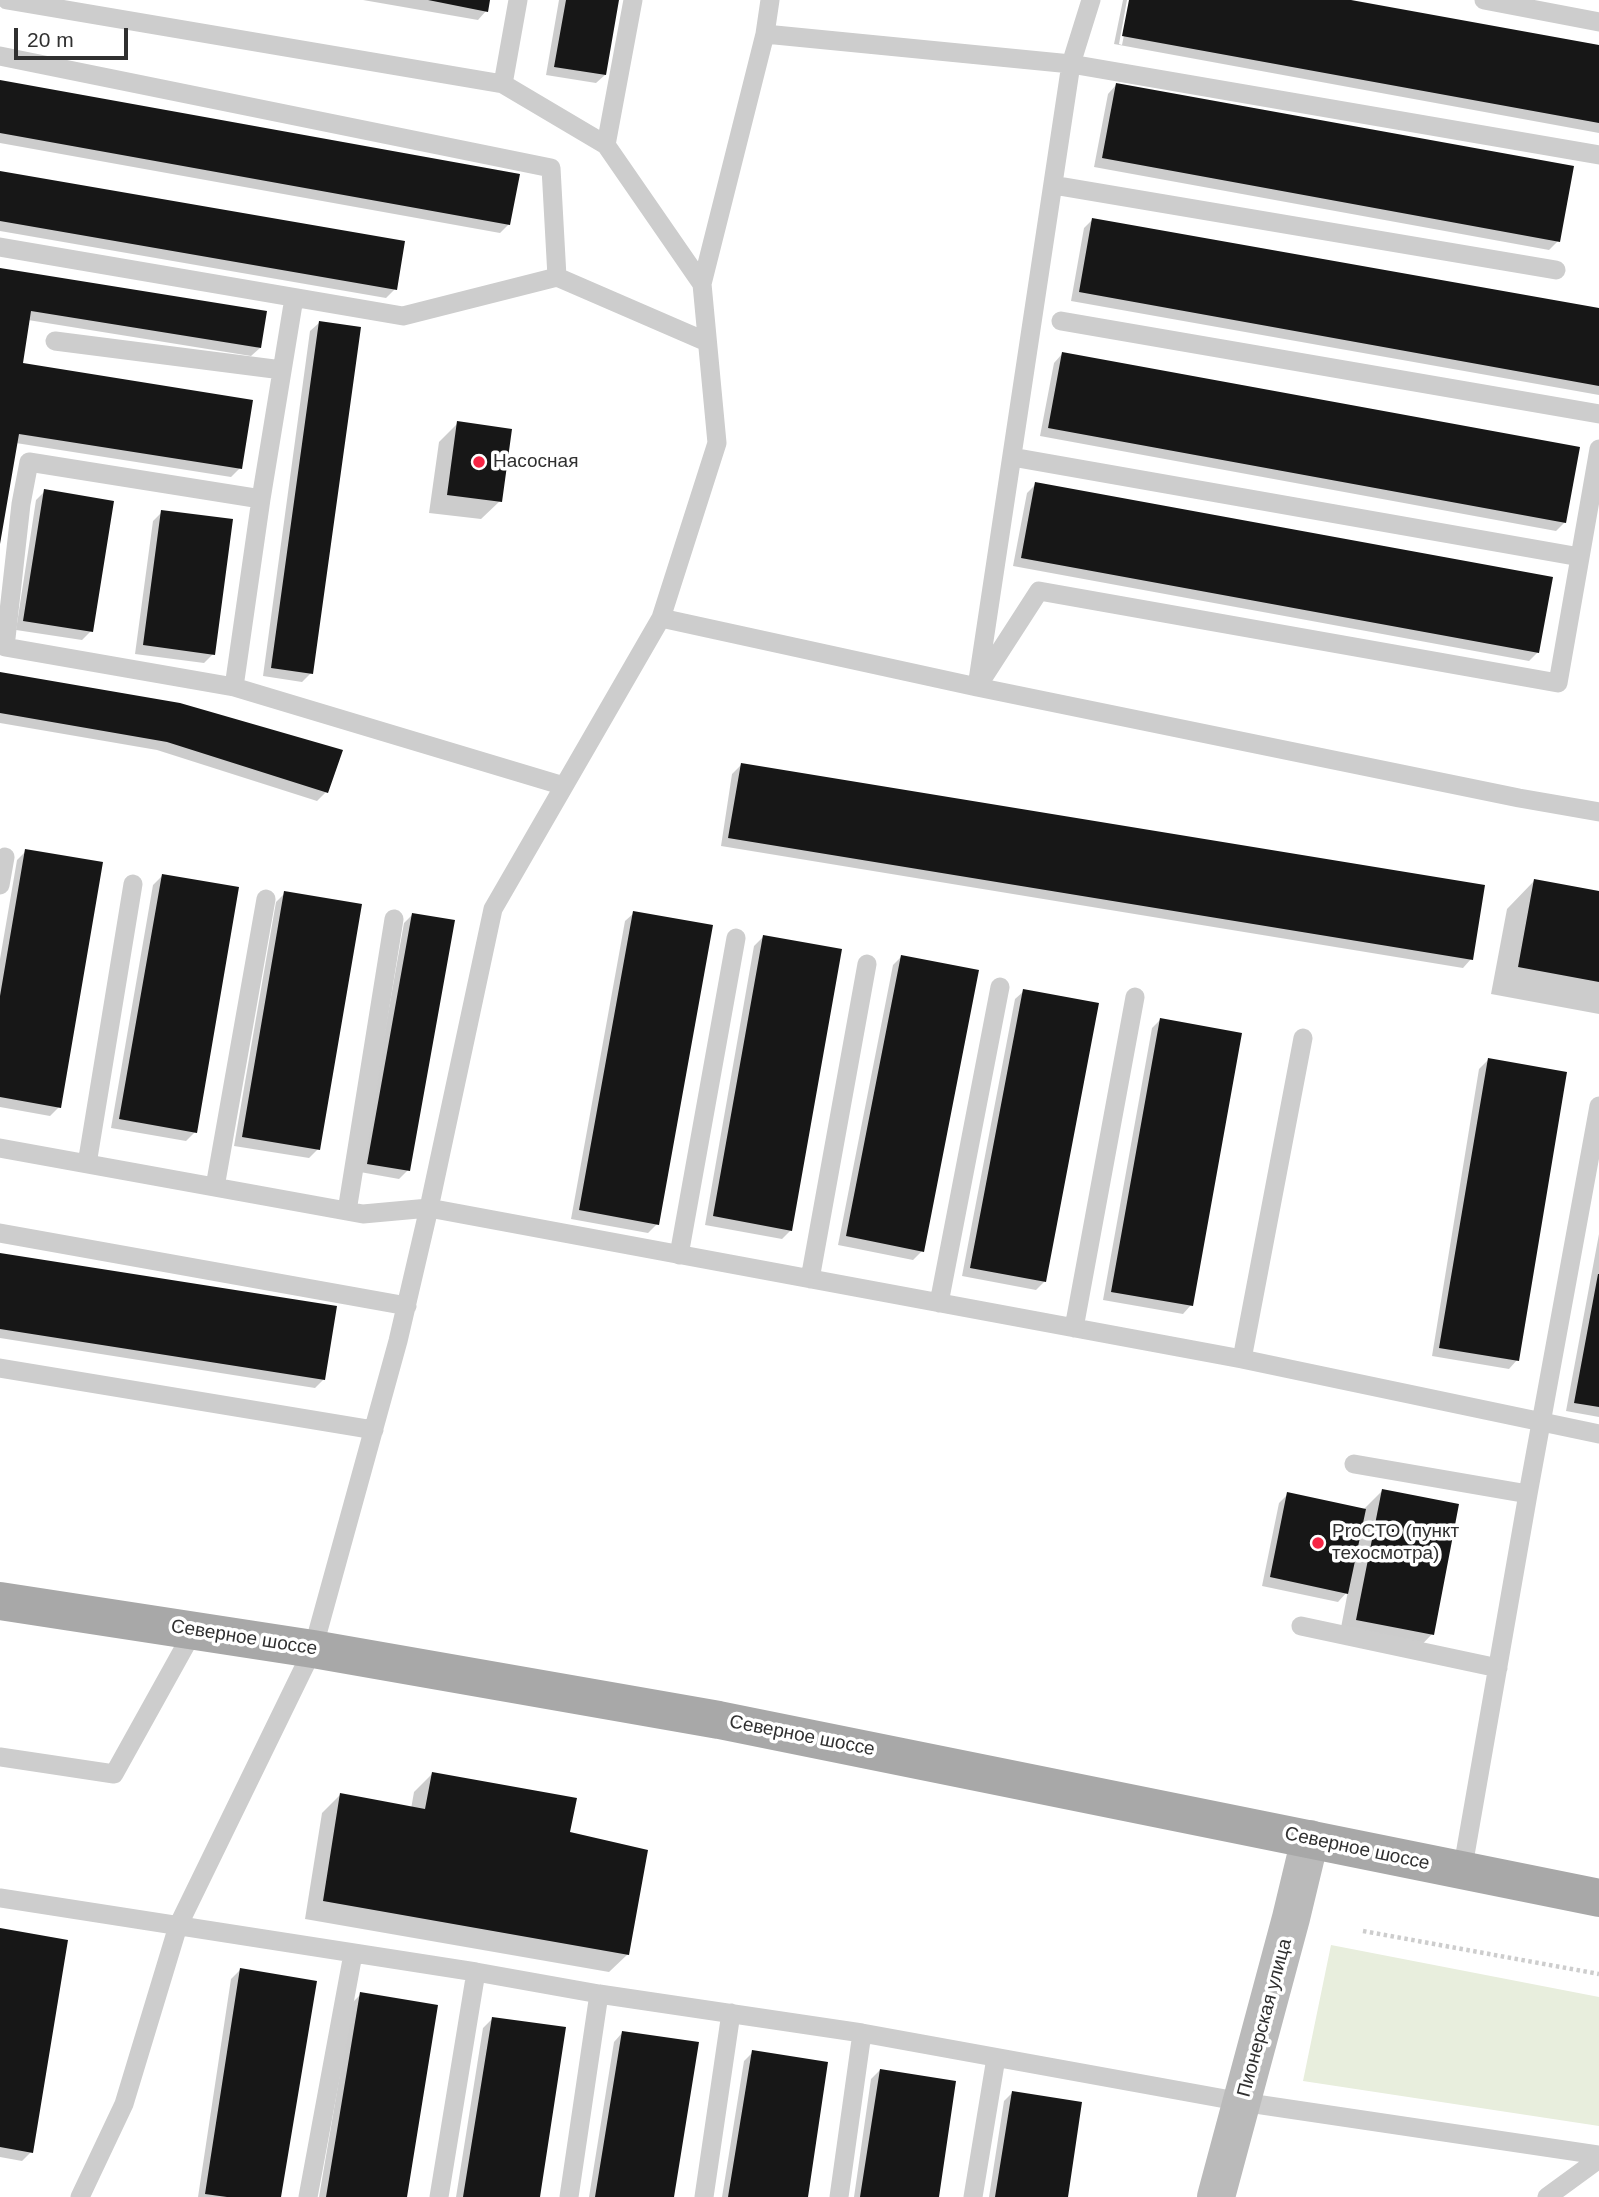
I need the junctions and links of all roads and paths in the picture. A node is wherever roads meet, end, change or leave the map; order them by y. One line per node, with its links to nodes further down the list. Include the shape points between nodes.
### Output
1 (7, 0): 11 (lane)
2 (518, 0): 11 (lane)
3 (633, 0): 12 (lane)
4 (770, 0): 8 (lane)
5 (1091, 0): 10 (lane)
6 (1491, 1): 7 (lane)
7 (1599, 22)
8 (765, 34): 10 (lane); 18 (lane)
9 (0, 56): 17 (lane, via 551,168)
10 (1071, 64): 13 (lane); 14 (lane)
11 (503, 84): 12 (lane)
12 (606, 145): 18 (lane)
13 (1599, 155)
14 (1053, 186): 16 (lane); 26 (lane)
15 (0, 247): 19 (lane)
16 (1556, 270)
17 (557, 277): 19 (lane, via 403,316); 22 (lane)
18 (702, 284): 22 (lane)
19 (294, 298): 23 (lane)
20 (1061, 321): 24 (lane)
21 (55, 341): 23 (lane)
22 (707, 342): 29 (lane, via 717,443)
23 (282, 370): 27 (lane)
24 (1599, 414)
25 (1599, 449): 28 (lane)
26 (1012, 457): 28 (lane); 32 (lane)
27 (261, 499): 30 (lane, via 29,462); 31 (lane)
28 (1580, 557): 32 (lane, via 1558,683 1039,591)
29 (660, 618): 32 (lane); 33 (lane)
30 (2, 646): 31 (lane)
31 (234, 687): 33 (lane)
32 (977, 687): 34 (lane)
33 (564, 786): 49 (lane, via 492,909)
34 (1599, 812)
35 (5, 857): 36 (lane)
36 (0, 884)
37 (133, 884): 47 (lane)
38 (266, 899): 48 (lane)
39 (394, 919): 50 (lane)
40 (736, 938): 52 (lane)
41 (867, 964): 53 (lane)
42 (1000, 987): 54 (lane)
43 (1135, 998): 56 (lane)
44 (1303, 1038): 57 (lane)
45 (1599, 1106): 59 (lane)
46 (0, 1148): 47 (lane)
47 (87, 1164): 48 (lane)
48 (215, 1187): 50 (lane)
49 (429, 1208): 50 (lane, via 363,1214); 52 (lane); 55 (lane)
50 (347, 1211)
51 (0, 1233): 55 (lane)
52 (679, 1255): 53 (lane)
53 (810, 1279): 54 (lane)
54 (939, 1303): 56 (lane)
55 (407, 1306): 60 (lane)
56 (1074, 1328): 57 (lane)
57 (1242, 1359): 59 (lane)
58 (0, 1368): 60 (lane)
59 (1541, 1423): 61 (lane); 63 (lane)
60 (374, 1430): 67 (lane)
61 (1599, 1434)
62 (1354, 1464): 63 (lane)
63 (1528, 1494): 68 (lane)
64 (0, 1601): 66 (main road, Северное шоссе)
65 (1301, 1626): 68 (lane)
66 (194, 1630): 67 (main road, Северное шоссе); 69 (lane, via 114,1774)
67 (313, 1649): 70 (main road, Северное шоссе, via 719,1720); 74 (lane)
68 (1498, 1668): 71 (lane)
69 (0, 1757)
70 (1310, 1839): 71 (main road, Северное шоссе); 83 (street, Пионерская улица)
71 (1462, 1872): 73 (main road, Северное шоссе)
72 (0, 1898): 74 (lane)
73 (1599, 1898)
74 (178, 1926): 76 (lane); 85 (lane, via 124,2105)
75 (1363, 1931): 78 (path)
76 (353, 1954): 77 (lane); 86 (lane)
77 (476, 1972): 79 (lane); 87 (lane)
78 (1599, 1974)
79 (599, 1994): 80 (lane); 88 (lane)
80 (731, 2013): 81 (lane); 89 (lane)
81 (862, 2033): 82 (lane); 90 (lane)
82 (996, 2058): 83 (lane); 91 (lane)
83 (1242, 2102): 84 (lane); 92 (street, Пионерская улица)
84 (1599, 2157): 93 (lane)
85 (80, 2197)
86 (308, 2197)
87 (439, 2197)
88 (569, 2197)
89 (704, 2197)
90 (839, 2197)
91 (973, 2197)
92 (1216, 2197)
93 (1547, 2197)

